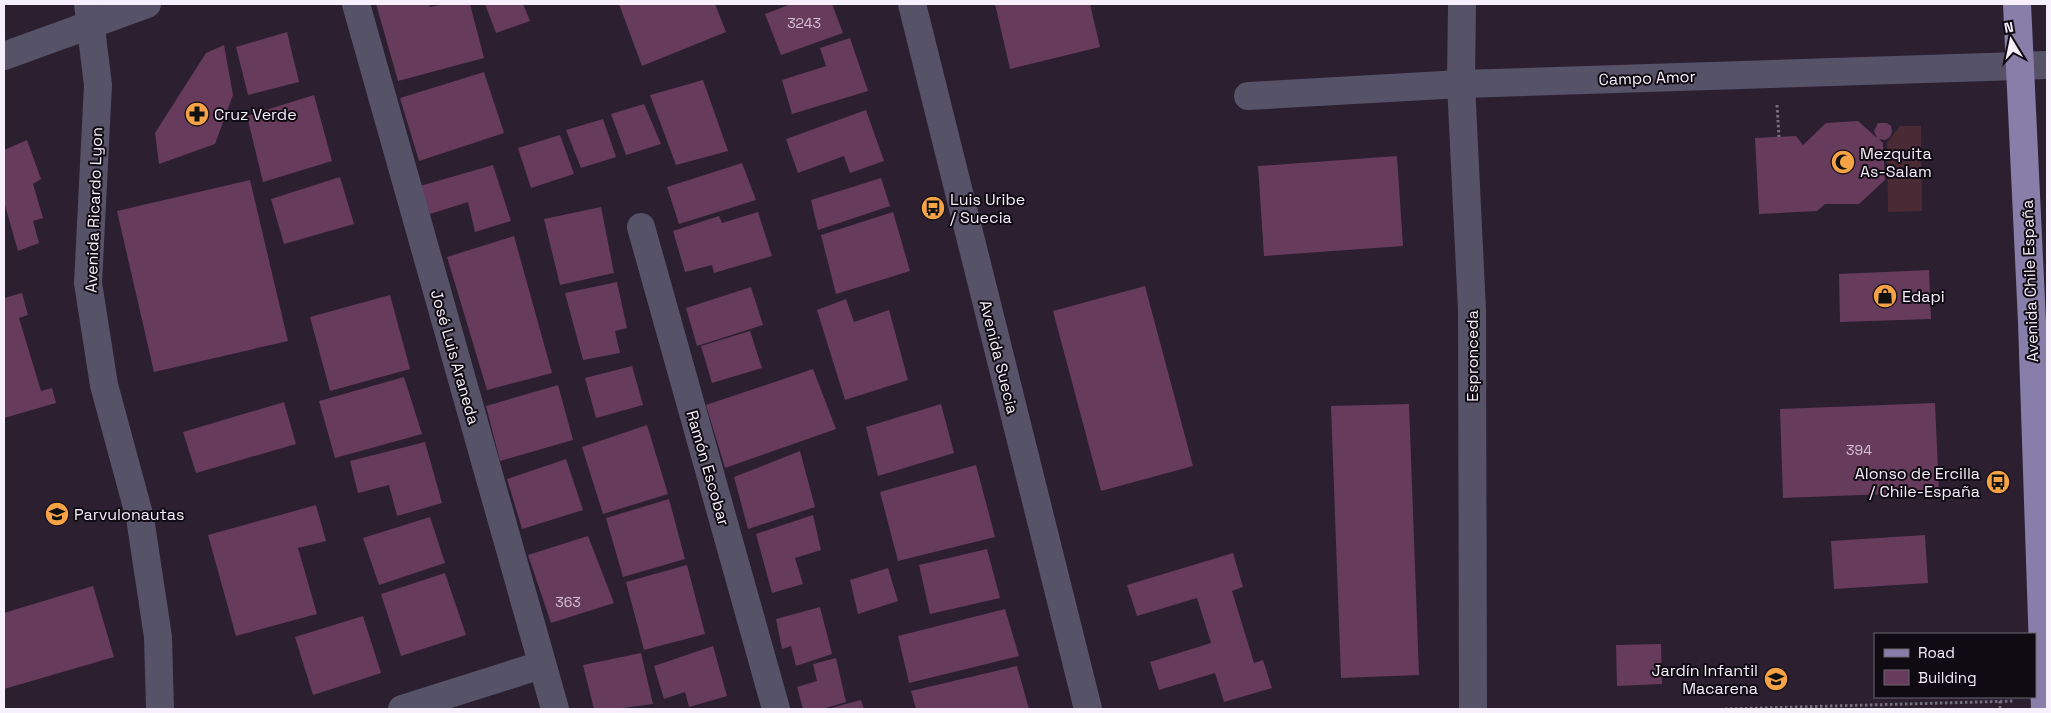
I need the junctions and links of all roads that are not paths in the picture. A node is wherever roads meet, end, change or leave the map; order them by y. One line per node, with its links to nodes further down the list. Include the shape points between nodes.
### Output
1 (147, 4): 6 (street)
2 (356, 4): 14 (street, José Luis Araneda)
3 (912, 4): 20 (street, Avenida Suecia)
4 (1462, 4): 10 (street, Espronceda)
5 (2017, 4): 9 (main road, Avenida Chile España)
6 (90, 14): 7 (street); 16 (street, Avenida Ricardo Lyon, via 98,85 88,282 104,385 140,518 158,637)
7 (4, 56)
8 (2047, 65): 9 (street, Campo Amor)
9 (2020, 66): 10 (street, Campo Amor); 13 (main road, Avenida Chile España)
10 (1461, 84): 11 (street, Campo Amor); 21 (street, Espronceda, via 1472,310)
11 (1248, 96)
12 (641, 227): 19 (street, Ramón Escobar)
13 (2040, 322): 15 (main road, Avenida Chile España)
14 (541, 665): 17 (street); 18 (street, José Luis Araneda)
15 (2044, 704)
16 (160, 709)
17 (402, 709)
18 (555, 709)
19 (776, 709)
20 (1088, 709)
21 (1473, 709)

